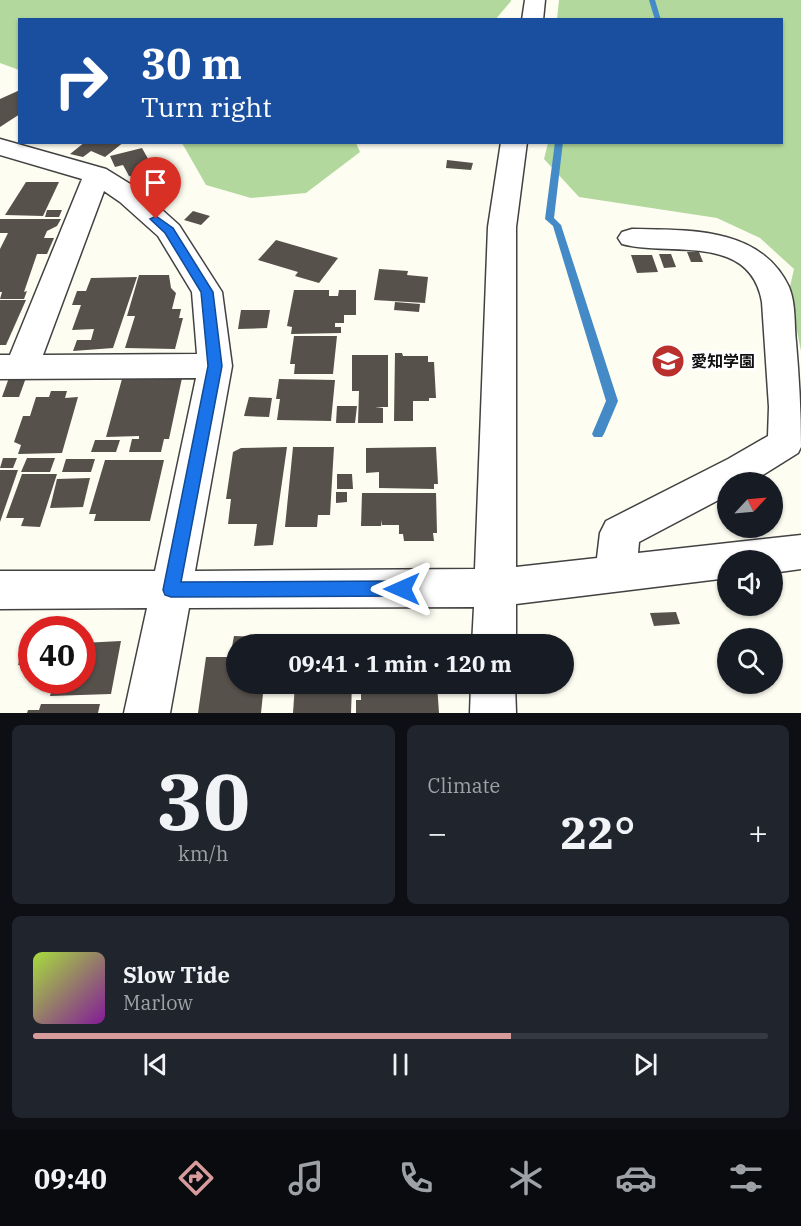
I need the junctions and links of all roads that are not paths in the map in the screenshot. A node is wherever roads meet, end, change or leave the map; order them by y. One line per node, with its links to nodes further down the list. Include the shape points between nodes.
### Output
1 (534, 0): 2 (street)
2 (532, 18)
3 (514, 144): 11 (street, via 502,227)
4 (0, 147): 5 (street)
5 (97, 175): 7 (street, via 130,196 169,231 207,292); 8 (street)
6 (632, 238): 10 (street, via 705,240 735,249 761,267 774,289 788,421 785,443 620,533)
7 (215, 366): 8 (street); 13 (street)
8 (11, 367)
9 (801, 552): 10 (street)
10 (615, 574): 11 (street)
11 (494, 588): 13 (street); 14 (street)
12 (0, 590): 13 (street)
13 (171, 590): 16 (street)
14 (494, 634)
15 (494, 694): 17 (street)
16 (147, 713)
17 (493, 713)

